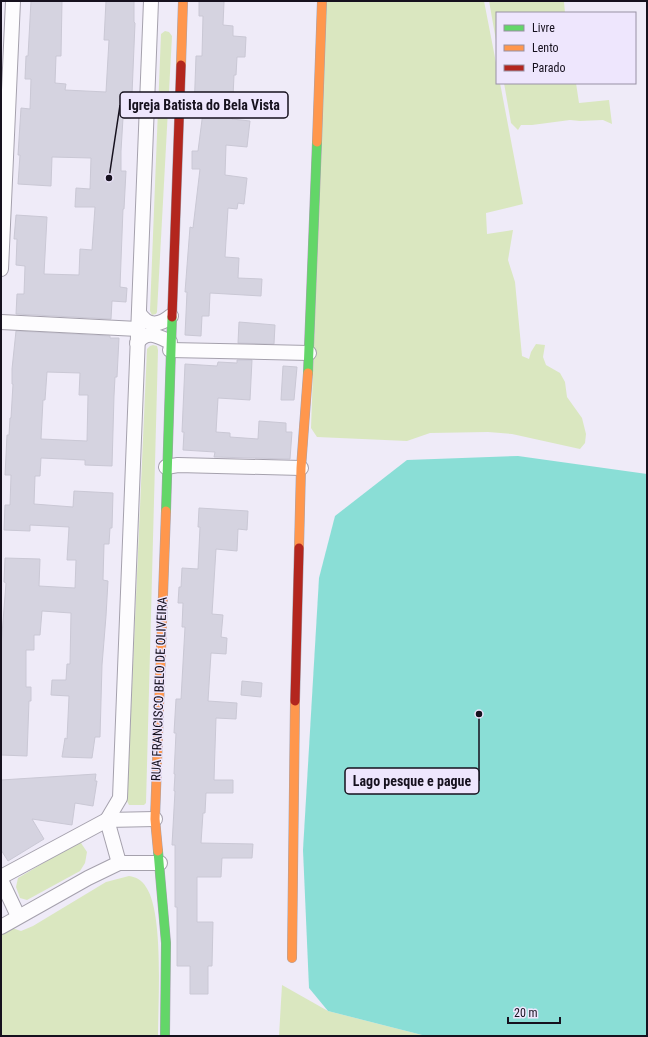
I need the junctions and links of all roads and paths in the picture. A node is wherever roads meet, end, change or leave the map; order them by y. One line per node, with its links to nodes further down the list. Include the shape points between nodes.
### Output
1 (13, 1): 5 (street)
2 (322, 1): 13 (street)
3 (154, 2): 8 (street)
4 (180, 2): 9 (street, RUA FRANCISCO BELO DE OLIVEIRA)
5 (6, 38): 6 (street)
6 (2, 229): 7 (street)
7 (1, 269)
8 (139, 313): 9 (street, via 146,321 154,324 164,322); 11 (street)
9 (171, 316): 12 (street, RUA FRANCISCO BELO DE OLIVEIRA)
10 (1, 322): 11 (street)
11 (138, 336): 12 (street, via 161,337); 17 (street, via 120,798)
12 (170, 346): 13 (street); 14 (street, RUA FRANCISCO BELO DE OLIVEIRA)
13 (309, 353): 15 (street)
14 (166, 467): 15 (street, via 178,465); 16 (street, RUA FRANCISCO BELO DE OLIVEIRA)
15 (301, 468): 23 (street, via 294,740)
16 (154, 819): 17 (street); 19 (street, RUA FRANCISCO BELO DE OLIVEIRA)
17 (107, 820): 18 (street); 20 (street)
18 (119, 863): 19 (street); 21 (street)
19 (160, 863): 24 (street, RUA FRANCISCO BELO DE OLIVEIRA, via 166,943)
20 (1, 878): 21 (street)
21 (18, 916): 22 (street)
22 (1, 927)
23 (292, 958)
24 (165, 1036)

